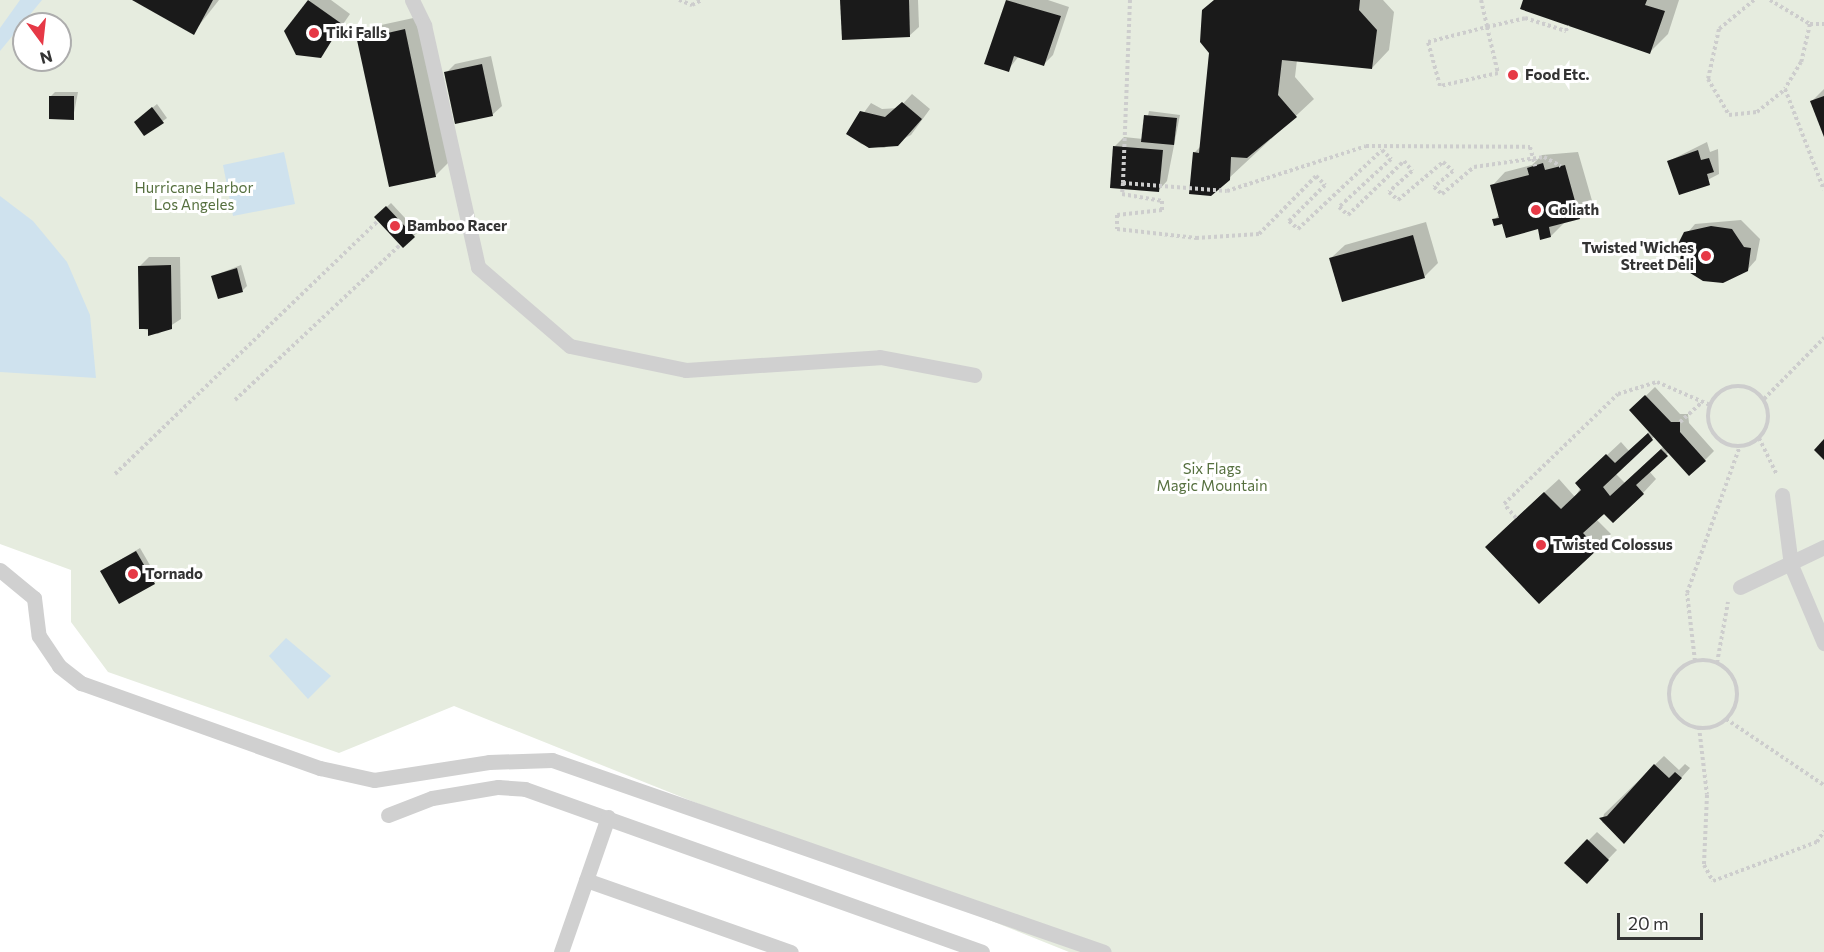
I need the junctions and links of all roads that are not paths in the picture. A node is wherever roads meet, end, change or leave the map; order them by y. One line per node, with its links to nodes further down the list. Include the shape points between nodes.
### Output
1 (412, 0): 2 (lane, via 424,25 478,267 570,346 686,370 880,357)
2 (974, 375)
3 (1782, 495): 5 (lane)
4 (1824, 547): 5 (lane)
5 (1791, 565): 7 (lane); 8 (lane)
6 (0, 570): 15 (lane, via 34,598 39,636 59,666 81,683 320,768 375,780 489,762 552,760)
7 (1740, 587)
8 (1824, 643)
9 (388, 815): 10 (lane, via 432,798 498,787 525,789)
10 (608, 817): 11 (lane); 14 (lane)
11 (586, 880): 12 (lane); 13 (lane)
12 (561, 952)
13 (791, 952)
14 (982, 952)
15 (1104, 952)

